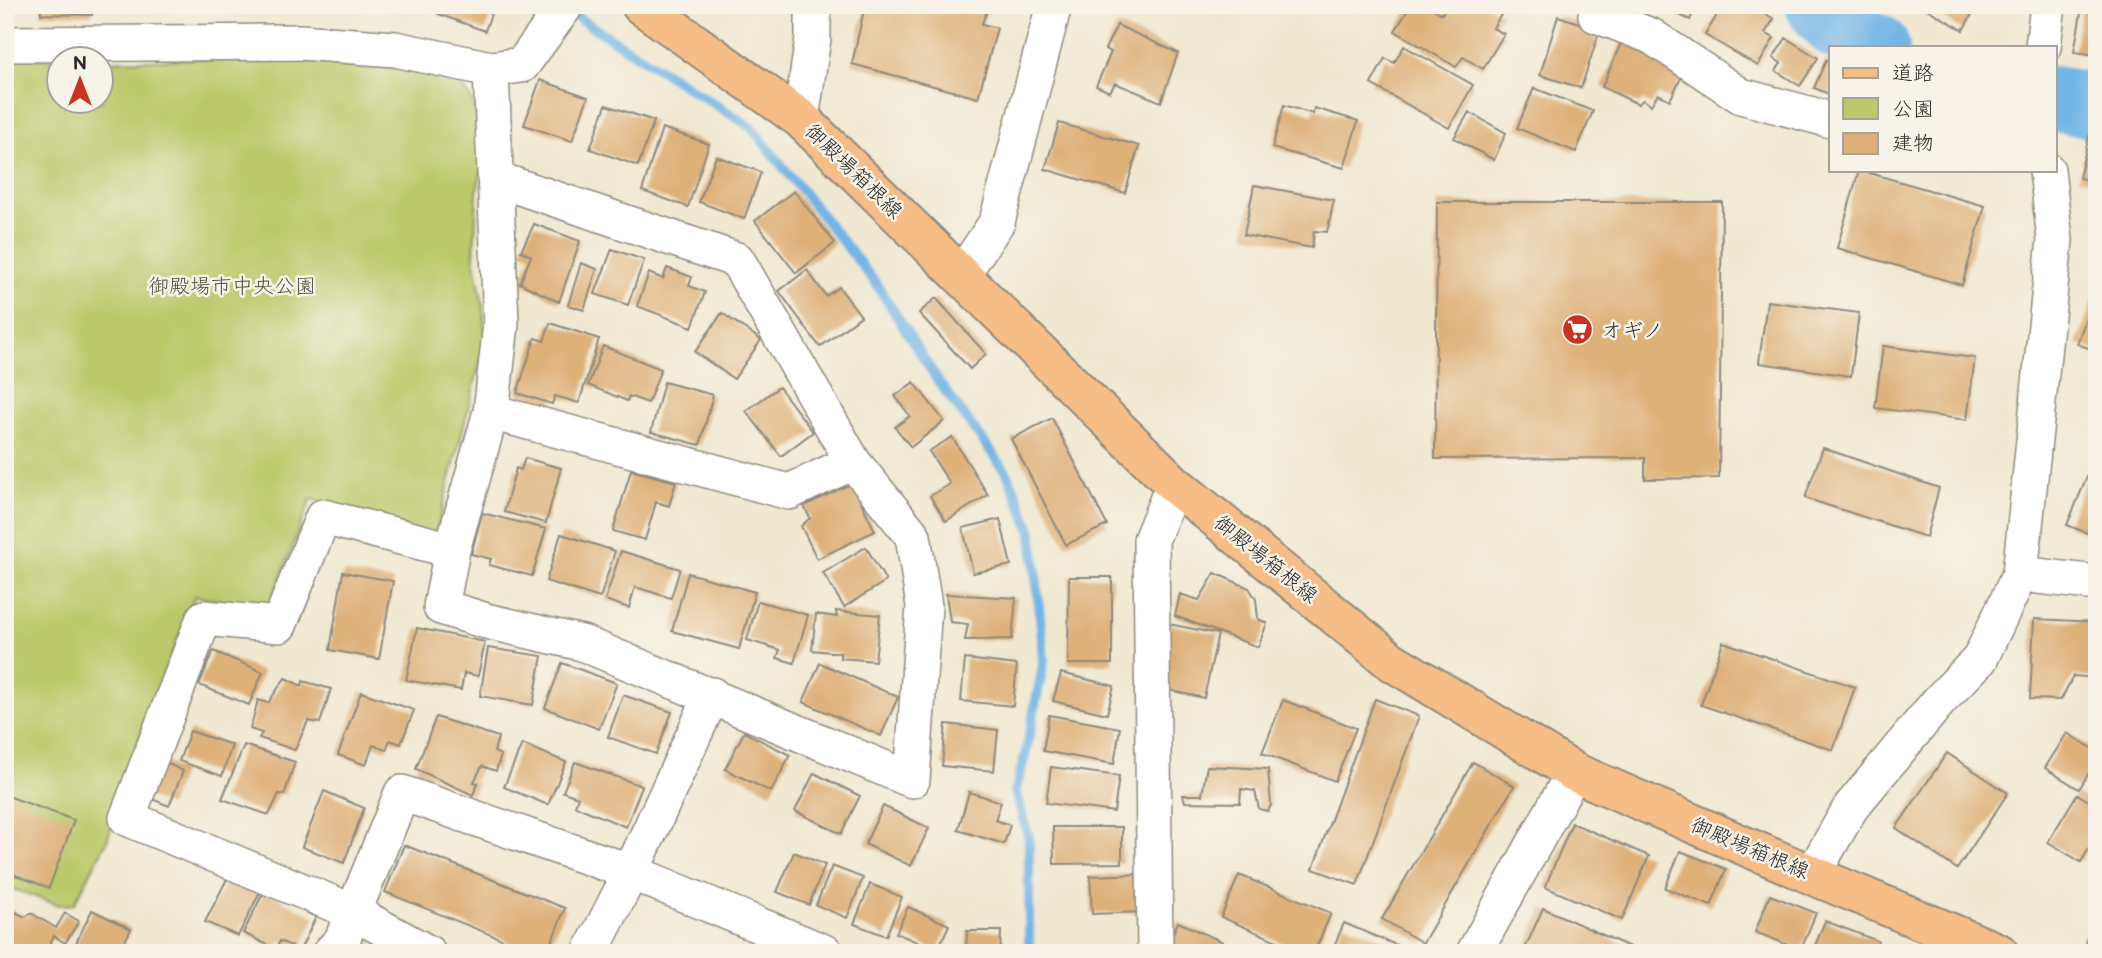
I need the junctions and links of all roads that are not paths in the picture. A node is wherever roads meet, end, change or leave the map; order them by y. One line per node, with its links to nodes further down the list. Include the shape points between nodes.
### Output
1 (566, 5): 9 (street, via 523,65)
2 (641, 5): 10 (main road, 御殿場箱根線)
3 (813, 5): 10 (street)
4 (1055, 5): 14 (street, via 997,222)
5 (2048, 5): 8 (street)
6 (1597, 15): 11 (street, via 1651,36 1741,96)
7 (5, 44): 9 (street, via 300,42 395,49)
8 (2043, 46)
9 (491, 69): 13 (street)
10 (801, 119): 14 (main road, 御殿場箱根線)
11 (1829, 119)
12 (2047, 172): 19 (street, via 2055,240)
13 (496, 179): 15 (street, via 501,324); 16 (street, via 737,260)
14 (961, 276): 17 (main road, 御殿場箱根線)
15 (491, 412): 16 (street, via 789,492); 18 (street)
16 (853, 462): 21 (street, via 913,536 924,606 912,780)
17 (1174, 484): 22 (main road, 御殿場箱根線, via 1391,661); 30 (street, via 1151,540)
18 (453, 550): 21 (street, via 442,607 582,643); 25 (street, via 323,517 279,625 204,618 127,818)
19 (2020, 574): 20 (street); 24 (street, via 1980,659 1851,807)
20 (2097, 583)
21 (712, 695): 23 (street)
22 (1574, 772): 24 (main road, 御殿場箱根線); 31 (street)
23 (631, 872): 25 (street, via 402,793); 28 (street); 29 (street)
24 (1812, 875): 32 (main road, 御殿場箱根線)
25 (354, 912): 26 (street, via 342,940); 27 (street)
26 (330, 953)
27 (428, 953)
28 (590, 953)
29 (826, 953)
30 (1155, 953)
31 (1474, 953)
32 (1999, 953)

